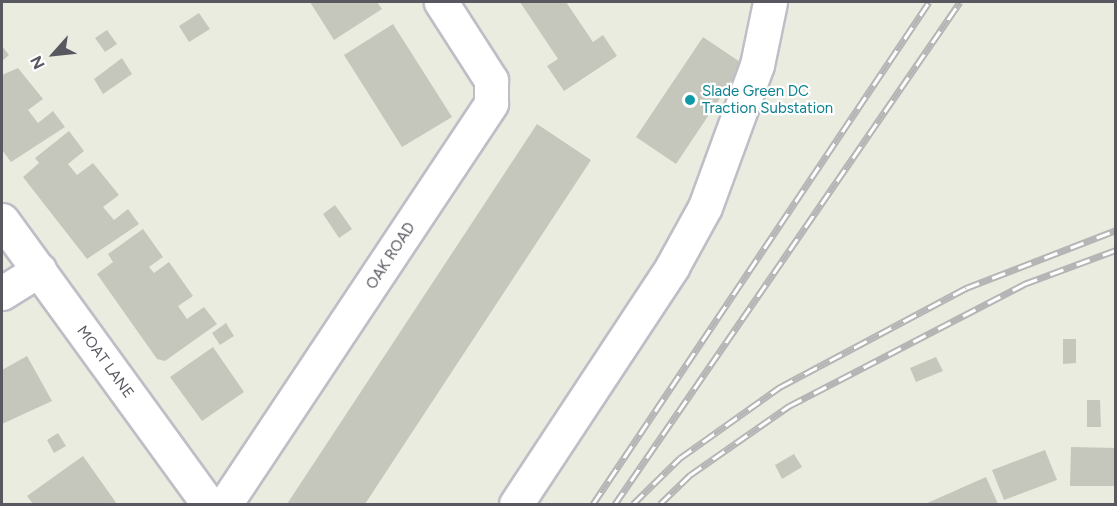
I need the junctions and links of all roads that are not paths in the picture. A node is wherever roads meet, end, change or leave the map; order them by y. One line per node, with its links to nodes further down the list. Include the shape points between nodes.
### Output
1 (441, 2): 7 (street, OAK ROAD, via 491,80 491,103)
2 (770, 2): 8 (street, via 748,93 705,207 672,267)
3 (2, 220): 4 (street, MOAT LANE)
4 (39, 270): 5 (street); 6 (street, MOAT LANE)
5 (2, 293)
6 (208, 504)
7 (225, 504)
8 (516, 504)

